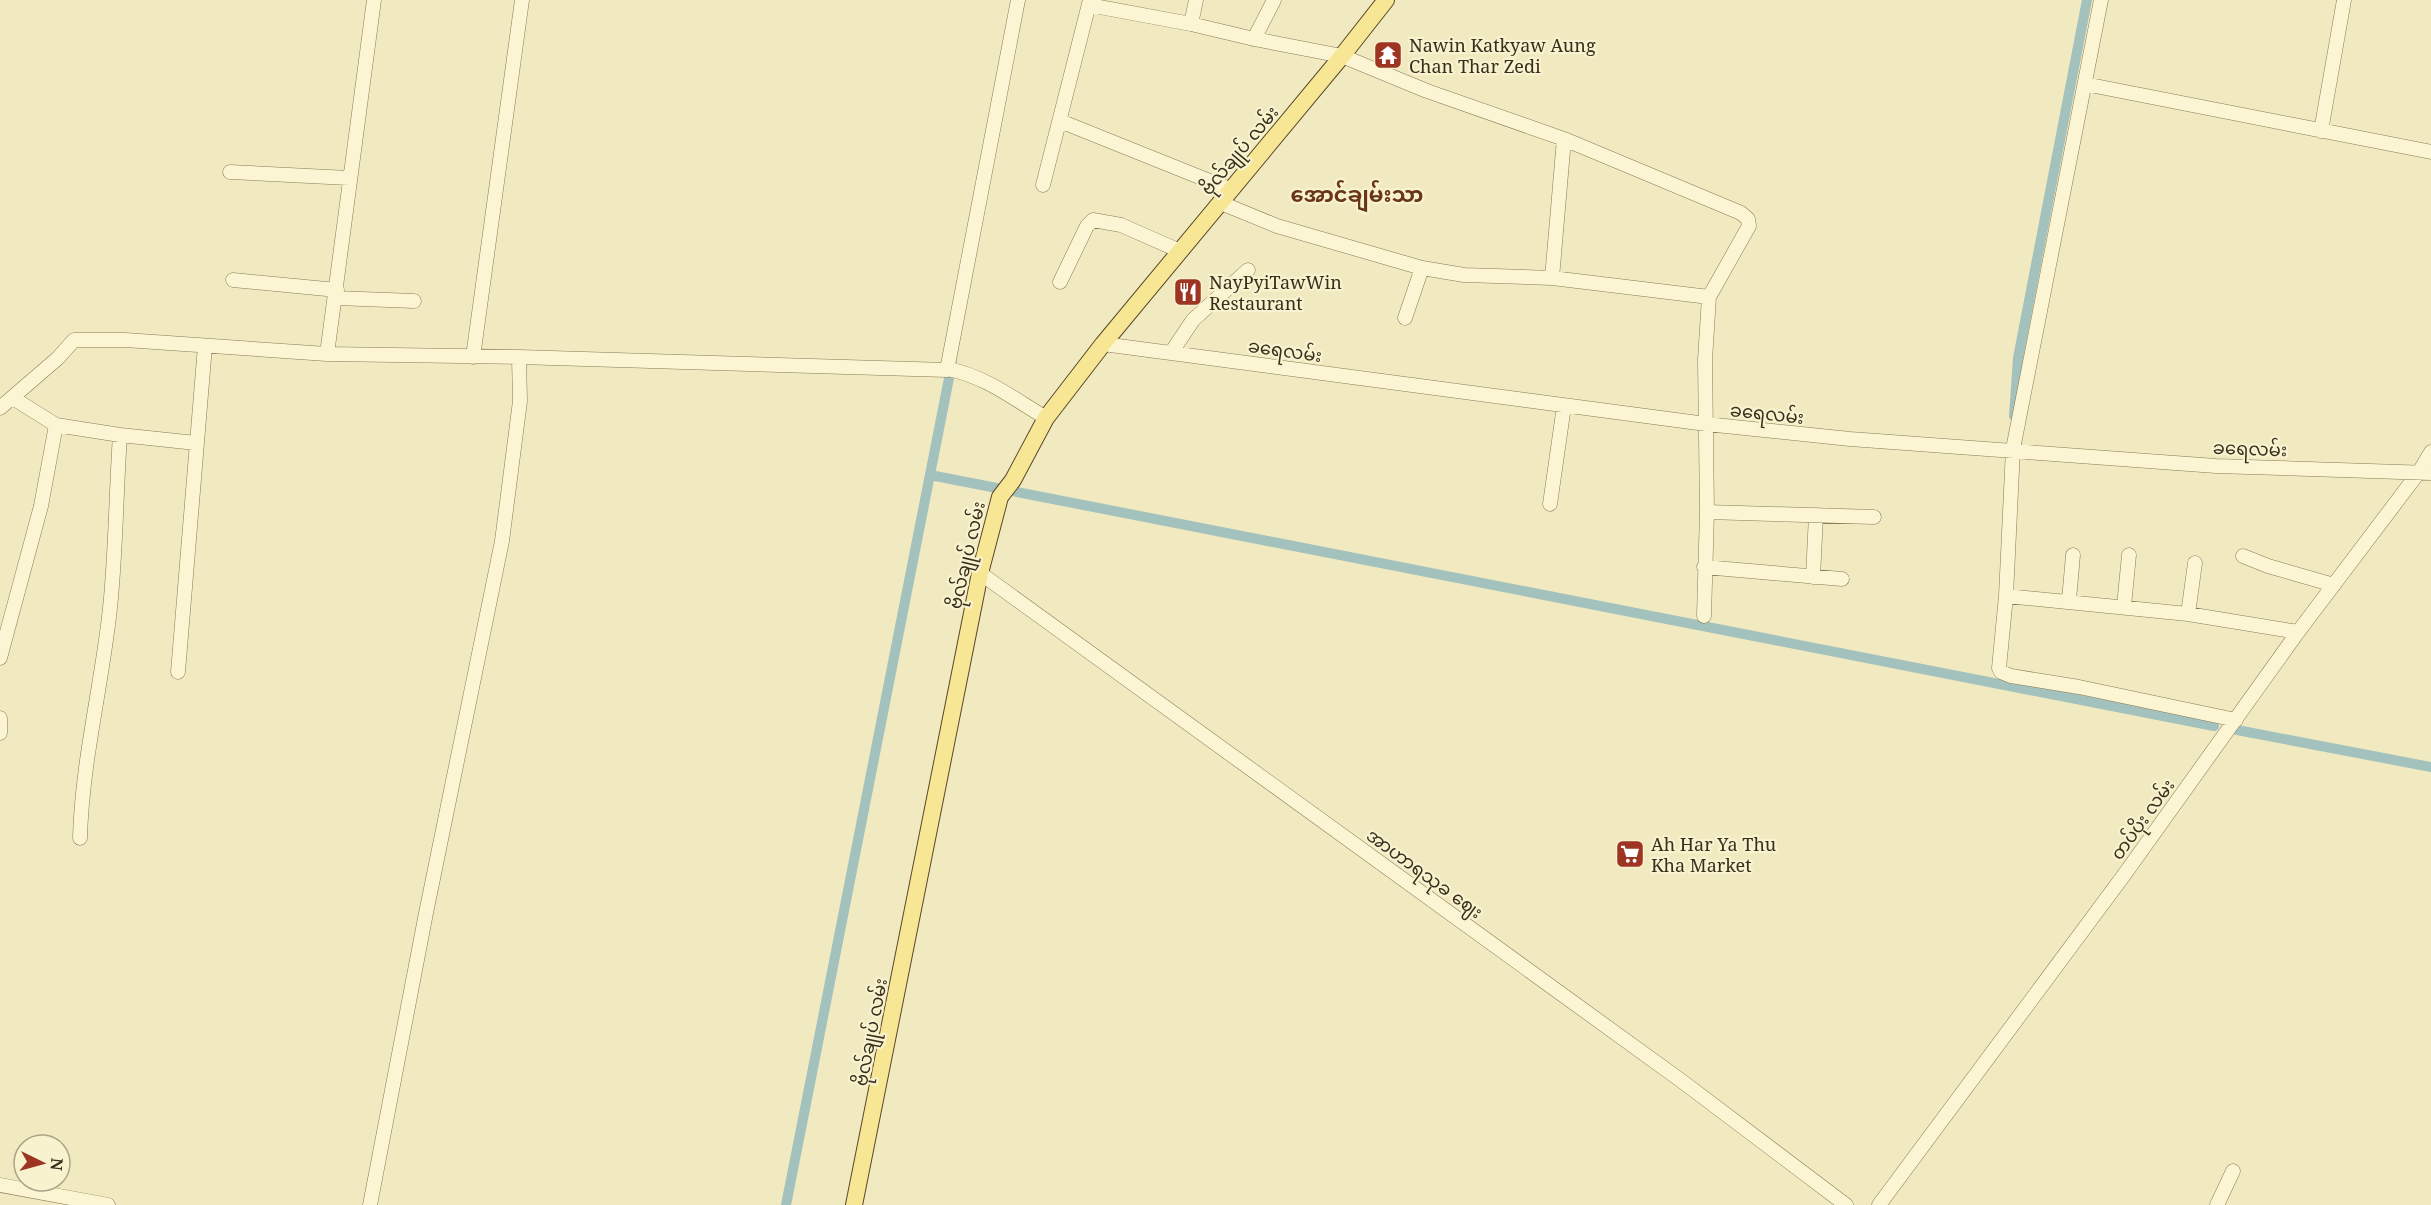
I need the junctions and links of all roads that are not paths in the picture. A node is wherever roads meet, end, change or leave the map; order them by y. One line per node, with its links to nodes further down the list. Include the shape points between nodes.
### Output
1 (374, 0): 19 (street)
2 (522, 0): 36 (street)
3 (1018, 0): 38 (street)
4 (1196, 0): 10 (street)
5 (1274, 0): 11 (street)
6 (1386, 0): 12 (main road, ဗိုလ်ချုပ် လမ်း)
7 (2101, 0): 13 (street)
8 (2344, 0): 15 (street)
9 (1089, 3): 10 (street); 14 (street)
10 (1191, 24): 11 (street)
11 (1254, 39): 12 (street)
12 (1342, 56): 16 (street); 21 (main road, ဗိုလ်ချုပ် လမ်း)
13 (2085, 84): 15 (street); 47 (street)
14 (1059, 121): 20 (street); 21 (street)
15 (2321, 131): 17 (street)
16 (1564, 140): 25 (street); 29 (street, via 1748,219 1749,226)
17 (2431, 152)
18 (230, 172): 19 (street)
19 (349, 178): 28 (street)
20 (1043, 185)
21 (1226, 196): 22 (main road, ဗိုလ်ချုပ် လမ်း); 23 (street, via 1277,226)
22 (1180, 251): 27 (street, via 1121,225 1093,220); 32 (main road, ဗိုလ်ချုပ် လမ်း)
23 (1422, 268): 25 (street, via 1464,275); 31 (street)
24 (1248, 270): 34 (street, via 1193,320)
25 (1552, 278): 29 (street)
26 (232, 280): 28 (street)
27 (1060, 282)
28 (336, 294): 30 (street); 35 (street)
29 (1709, 297): 43 (street)
30 (414, 301)
31 (1405, 318)
32 (1103, 344): 34 (street, ခရေလမ်း); 42 (main road, ဗိုလ်ချုပ် လမ်း)
33 (205, 346): 35 (street); 39 (street, via 74,340); 46 (street)
34 (1171, 353): 40 (street, ခရေလမ်း)
35 (327, 354): 36 (street)
36 (473, 357): 37 (street)
37 (519, 357): 38 (street); 79 (street, via 520,401 502,541)
38 (950, 370): 42 (street, via 989,382)
39 (13, 398): 41 (street); 44 (street)
40 (1564, 406): 43 (street, ခရေလမ်း); 50 (street)
41 (0, 408)
42 (1046, 418): 59 (main road, ဗိုလ်ချုပ် လမ်း, via 1000,497)
43 (1706, 424): 47 (street, ခရေလမ်း, via 1850,439); 51 (street)
44 (56, 425): 45 (street); 67 (street, via 41,506)
45 (120, 435): 46 (street); 75 (street, via 110,607 81,798)
46 (196, 443): 71 (street)
47 (2013, 449): 49 (street, ခရေလမ်း, via 2216,466); 63 (street)
48 (2431, 452): 49 (street, တပ်ပိုး လမ်း)
49 (2425, 473): 62 (street, တပ်ပိုး လမ်း)
50 (1550, 504)
51 (1707, 512): 52 (street); 58 (street)
52 (1816, 515): 53 (street); 60 (street)
53 (1874, 517)
54 (2073, 555): 64 (street)
55 (2129, 555): 65 (street)
56 (2243, 556): 62 (street)
57 (2195, 563): 66 (street)
58 (1704, 567): 60 (street); 68 (street)
59 (980, 573): 80 (main road, ဗိုလ်ချုပ် လမ်း); 81 (street, အာဟာရသုခ ဈေး, via 1683,1082)
60 (1813, 577): 61 (street)
61 (1842, 579)
62 (2334, 585): 69 (street, တပ်ပိုး လမ်း)
63 (2006, 596): 64 (street); 73 (street, via 1999,668 2004,674)
64 (2069, 600): 65 (street)
65 (2124, 606): 66 (street)
66 (2188, 614): 69 (street)
67 (5, 616): 70 (street)
68 (1704, 616)
69 (2298, 632): 73 (street, တပ်ပိုး လမ်း)
70 (0, 658)
71 (178, 672)
72 (0, 718): 74 (street)
73 (2236, 720): 82 (street, တပ်ပိုး လမ်း)
74 (0, 733)
75 (80, 838)
76 (2233, 1171): 83 (street)
77 (0, 1185): 78 (street)
78 (108, 1205)
79 (370, 1205)
80 (854, 1205)
81 (1846, 1205)
82 (1879, 1205)
83 (2217, 1205)

